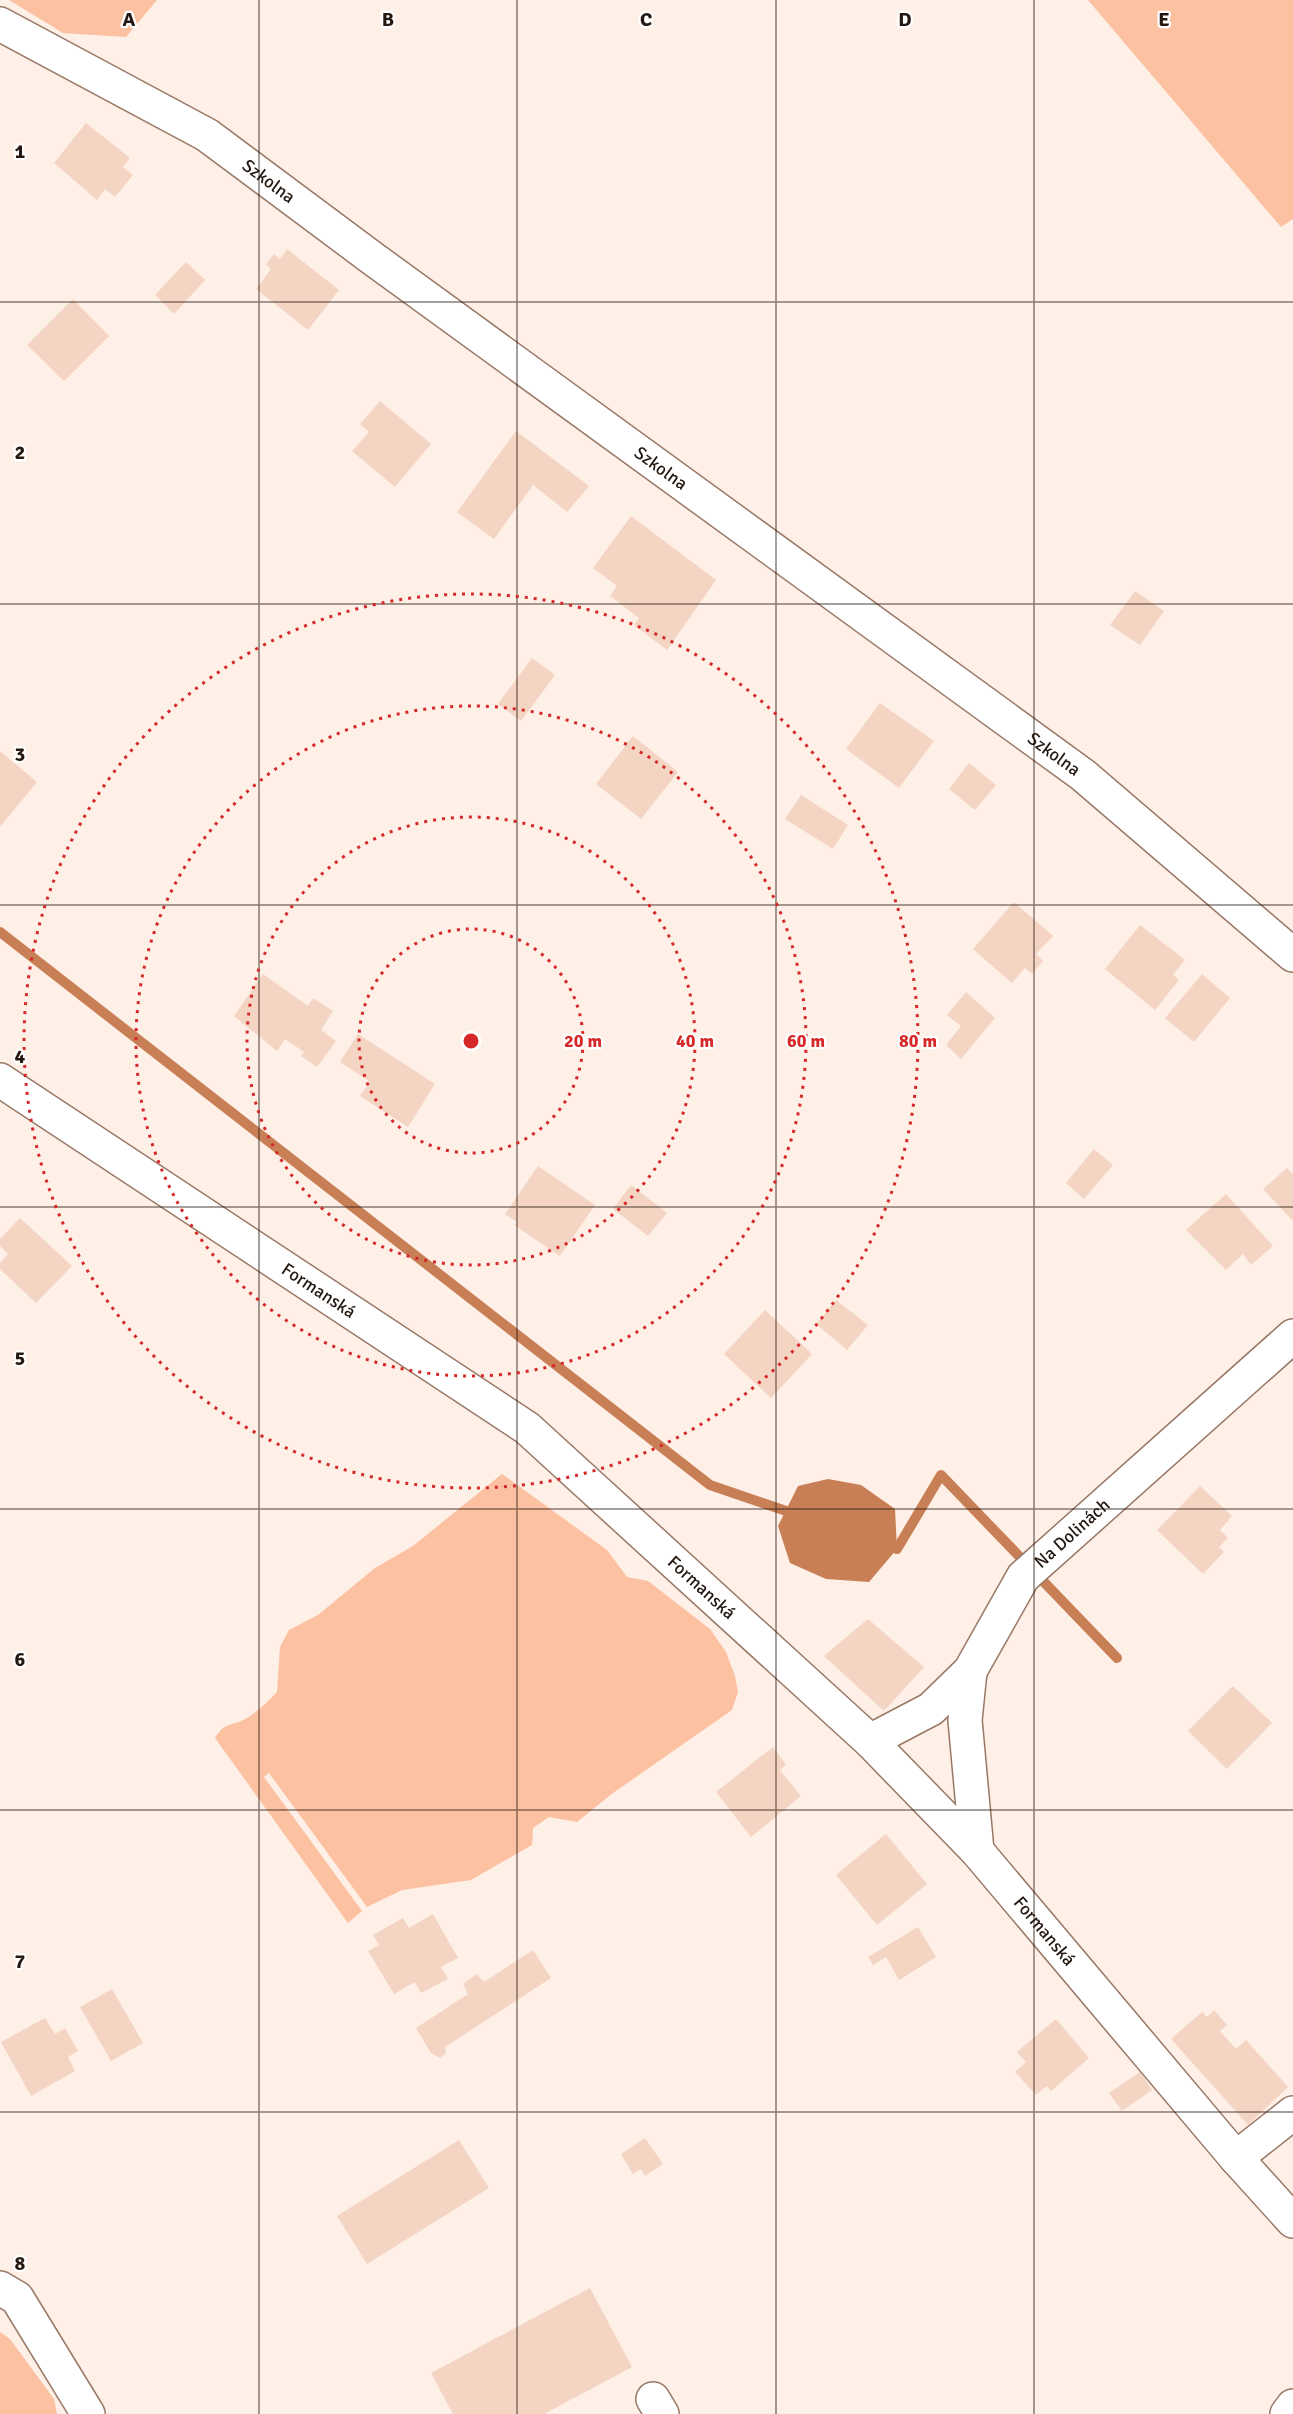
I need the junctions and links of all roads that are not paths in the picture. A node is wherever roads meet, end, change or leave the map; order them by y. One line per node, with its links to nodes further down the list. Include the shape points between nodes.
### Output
1 (0, 24): 2 (street, Szkolna, via 207,135 381,266 1083,775)
2 (1293, 955)
3 (0, 1080): 6 (street, Formanská, via 527,1428)
4 (1293, 1336): 5 (street, Na Dolinách, via 1023,1577)
5 (970, 1671): 6 (street, Na Dolinách, via 931,1709); 7 (street, via 965,1720)
6 (870, 1741): 7 (street, Formanská)
7 (977, 1851): 9 (street, Formanská)
8 (1293, 2113): 9 (street)
9 (1236, 2158): 10 (street, Formanská)
10 (1293, 2221)
11 (0, 2288): 13 (street, via 17,2298)
12 (1293, 2406): 14 (street)
13 (88, 2414)
14 (1287, 2414)

